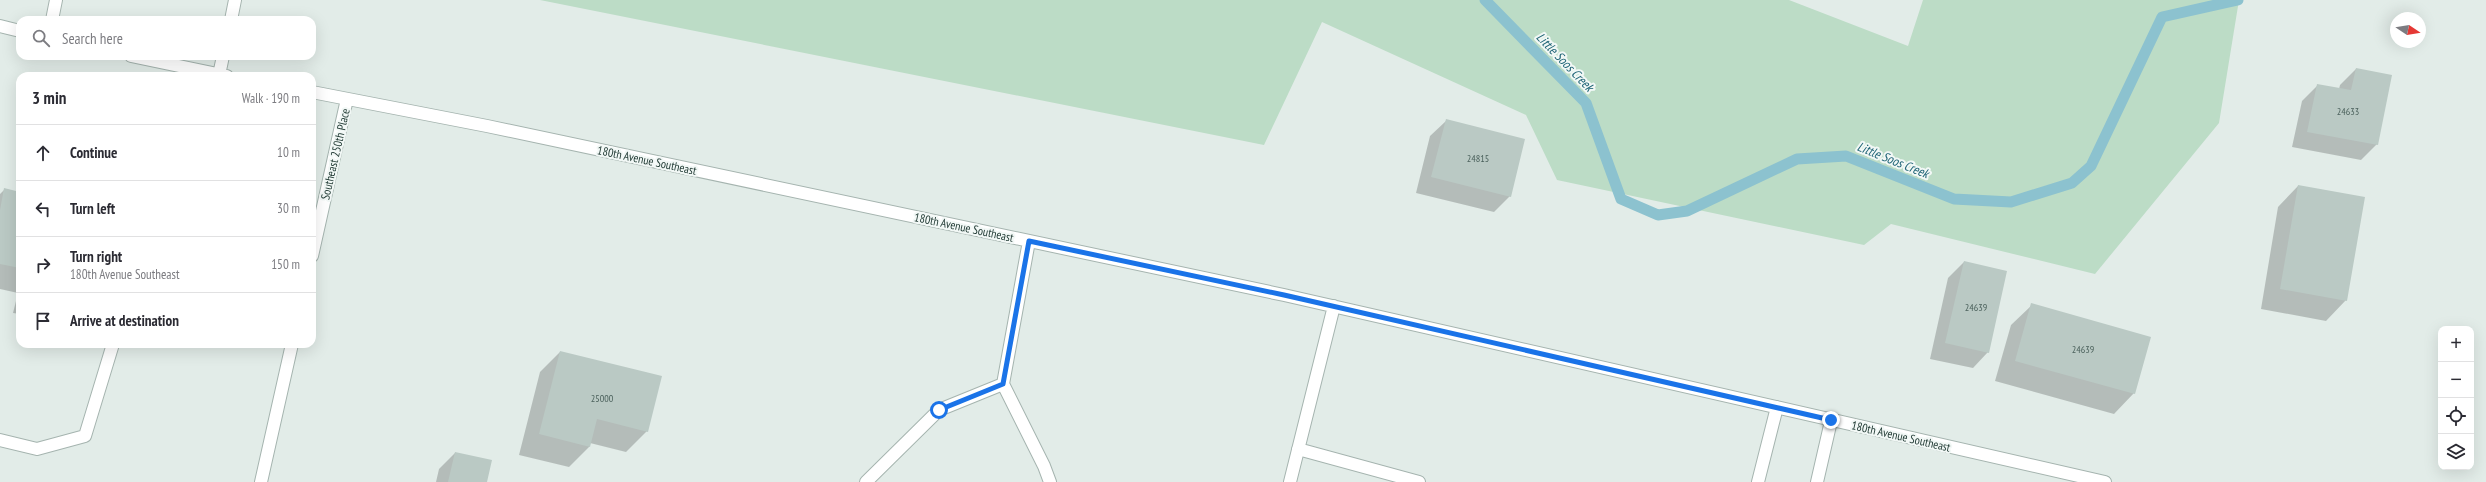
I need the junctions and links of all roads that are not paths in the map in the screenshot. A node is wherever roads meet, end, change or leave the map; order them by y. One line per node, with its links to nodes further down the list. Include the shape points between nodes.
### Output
1 (56, 0): 3 (street)
2 (235, 0): 4 (street)
3 (53, 16)
4 (232, 16)
5 (0, 26): 6 (street)
6 (16, 30)
7 (142, 60): 9 (street)
8 (223, 60): 11 (street)
9 (171, 71): 10 (street)
10 (184, 72)
11 (223, 72)
12 (316, 93): 13 (street, 180th Avenue Southeast)
13 (347, 99): 14 (street, Southeast 250th Place); 15 (street, 180th Avenue Southeast, via 487,126)
14 (316, 238)
15 (1029, 241): 16 (street, 180th Avenue Southeast); 19 (street)
16 (1334, 306): 20 (street, 180th Avenue Southeast); 23 (street)
17 (112, 348): 22 (street, via 86,436 37,449)
18 (291, 348): 24 (street)
19 (1003, 384): 25 (street, via 939,410); 26 (street)
20 (1777, 407): 21 (street, 180th Avenue Southeast); 29 (street)
21 (1831, 420): 30 (street); 31 (street, 180th Avenue Southeast)
22 (0, 440)
23 (1298, 449): 27 (street); 28 (street)
24 (262, 482)
25 (866, 482)
26 (1050, 482)
27 (1290, 482)
28 (1419, 482)
29 (1758, 482)
30 (1817, 482)
31 (2105, 482)

